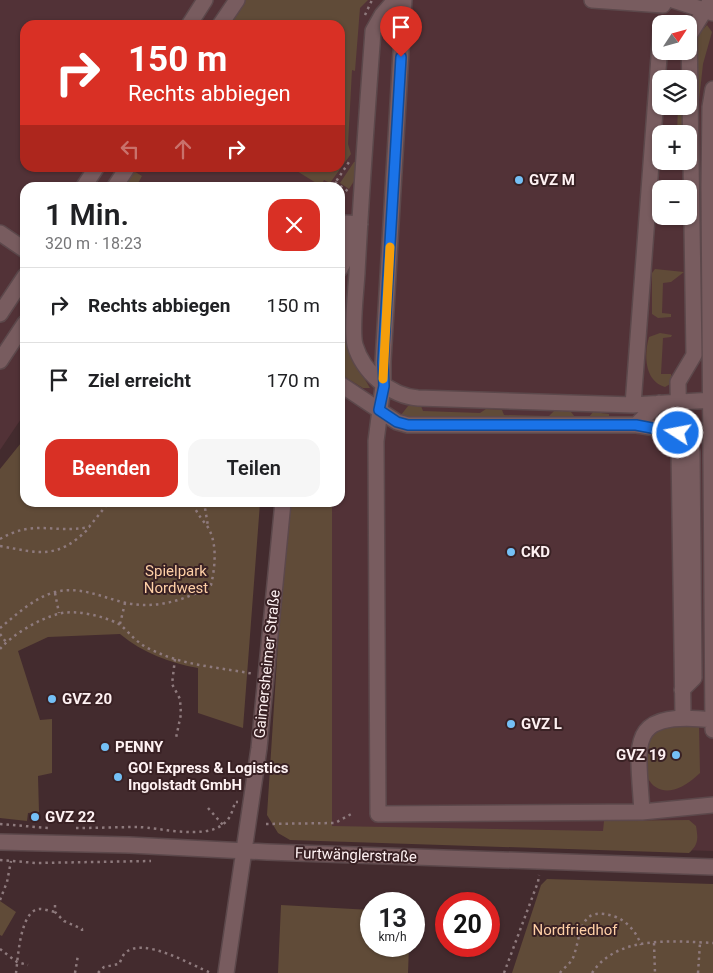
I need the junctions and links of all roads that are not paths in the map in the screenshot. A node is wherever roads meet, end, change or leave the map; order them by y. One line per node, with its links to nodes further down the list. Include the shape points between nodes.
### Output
1 (205, 0): 11 (street)
2 (237, 0): 12 (street)
3 (395, 0): 18 (street, via 373,31)
4 (404, 0): 23 (street)
5 (592, 0): 6 (street)
6 (674, 2): 7 (street); 8 (street); 9 (street)
7 (709, 7): 10 (street)
8 (667, 15)
9 (681, 15)
10 (698, 19)
11 (192, 20)
12 (223, 20)
13 (659, 60): 28 (street)
14 (689, 60): 26 (street, via 694,355 678,382)
15 (713, 89): 25 (street, via 709,163)
16 (0, 233): 17 (street)
17 (20, 247)
18 (347, 264): 23 (street, via 354,341 368,369)
19 (20, 284): 20 (street)
20 (0, 314)
21 (20, 331): 22 (street)
22 (0, 361)
23 (384, 386): 28 (street, via 412,398); 29 (street)
24 (345, 387): 29 (street)
25 (712, 400): 26 (street); 32 (street)
26 (678, 402): 27 (street); 31 (street)
27 (659, 403): 28 (street); 30 (street)
28 (633, 405)
29 (379, 410): 30 (street, via 408,425); 40 (street, via 376,441 378,814)
30 (636, 425): 31 (street)
31 (678, 433): 33 (street); 35 (street)
32 (712, 442): 33 (street); 37 (street)
33 (690, 444): 35 (street, via 694,678)
34 (283, 507): 42 (street, Gaimersheimer Straße, via 259,748)
35 (682, 690): 36 (street)
36 (682, 716): 37 (street); 40 (street, via 650,725 641,737)
37 (713, 720): 38 (street)
38 (713, 730)
39 (713, 804): 40 (street)
40 (642, 812)
41 (0, 842): 42 (street, Furtwänglerstraße)
42 (243, 850): 43 (street, Furtwänglerstraße); 44 (street, Gaimersheimer Straße)
43 (713, 867)
44 (226, 973)

